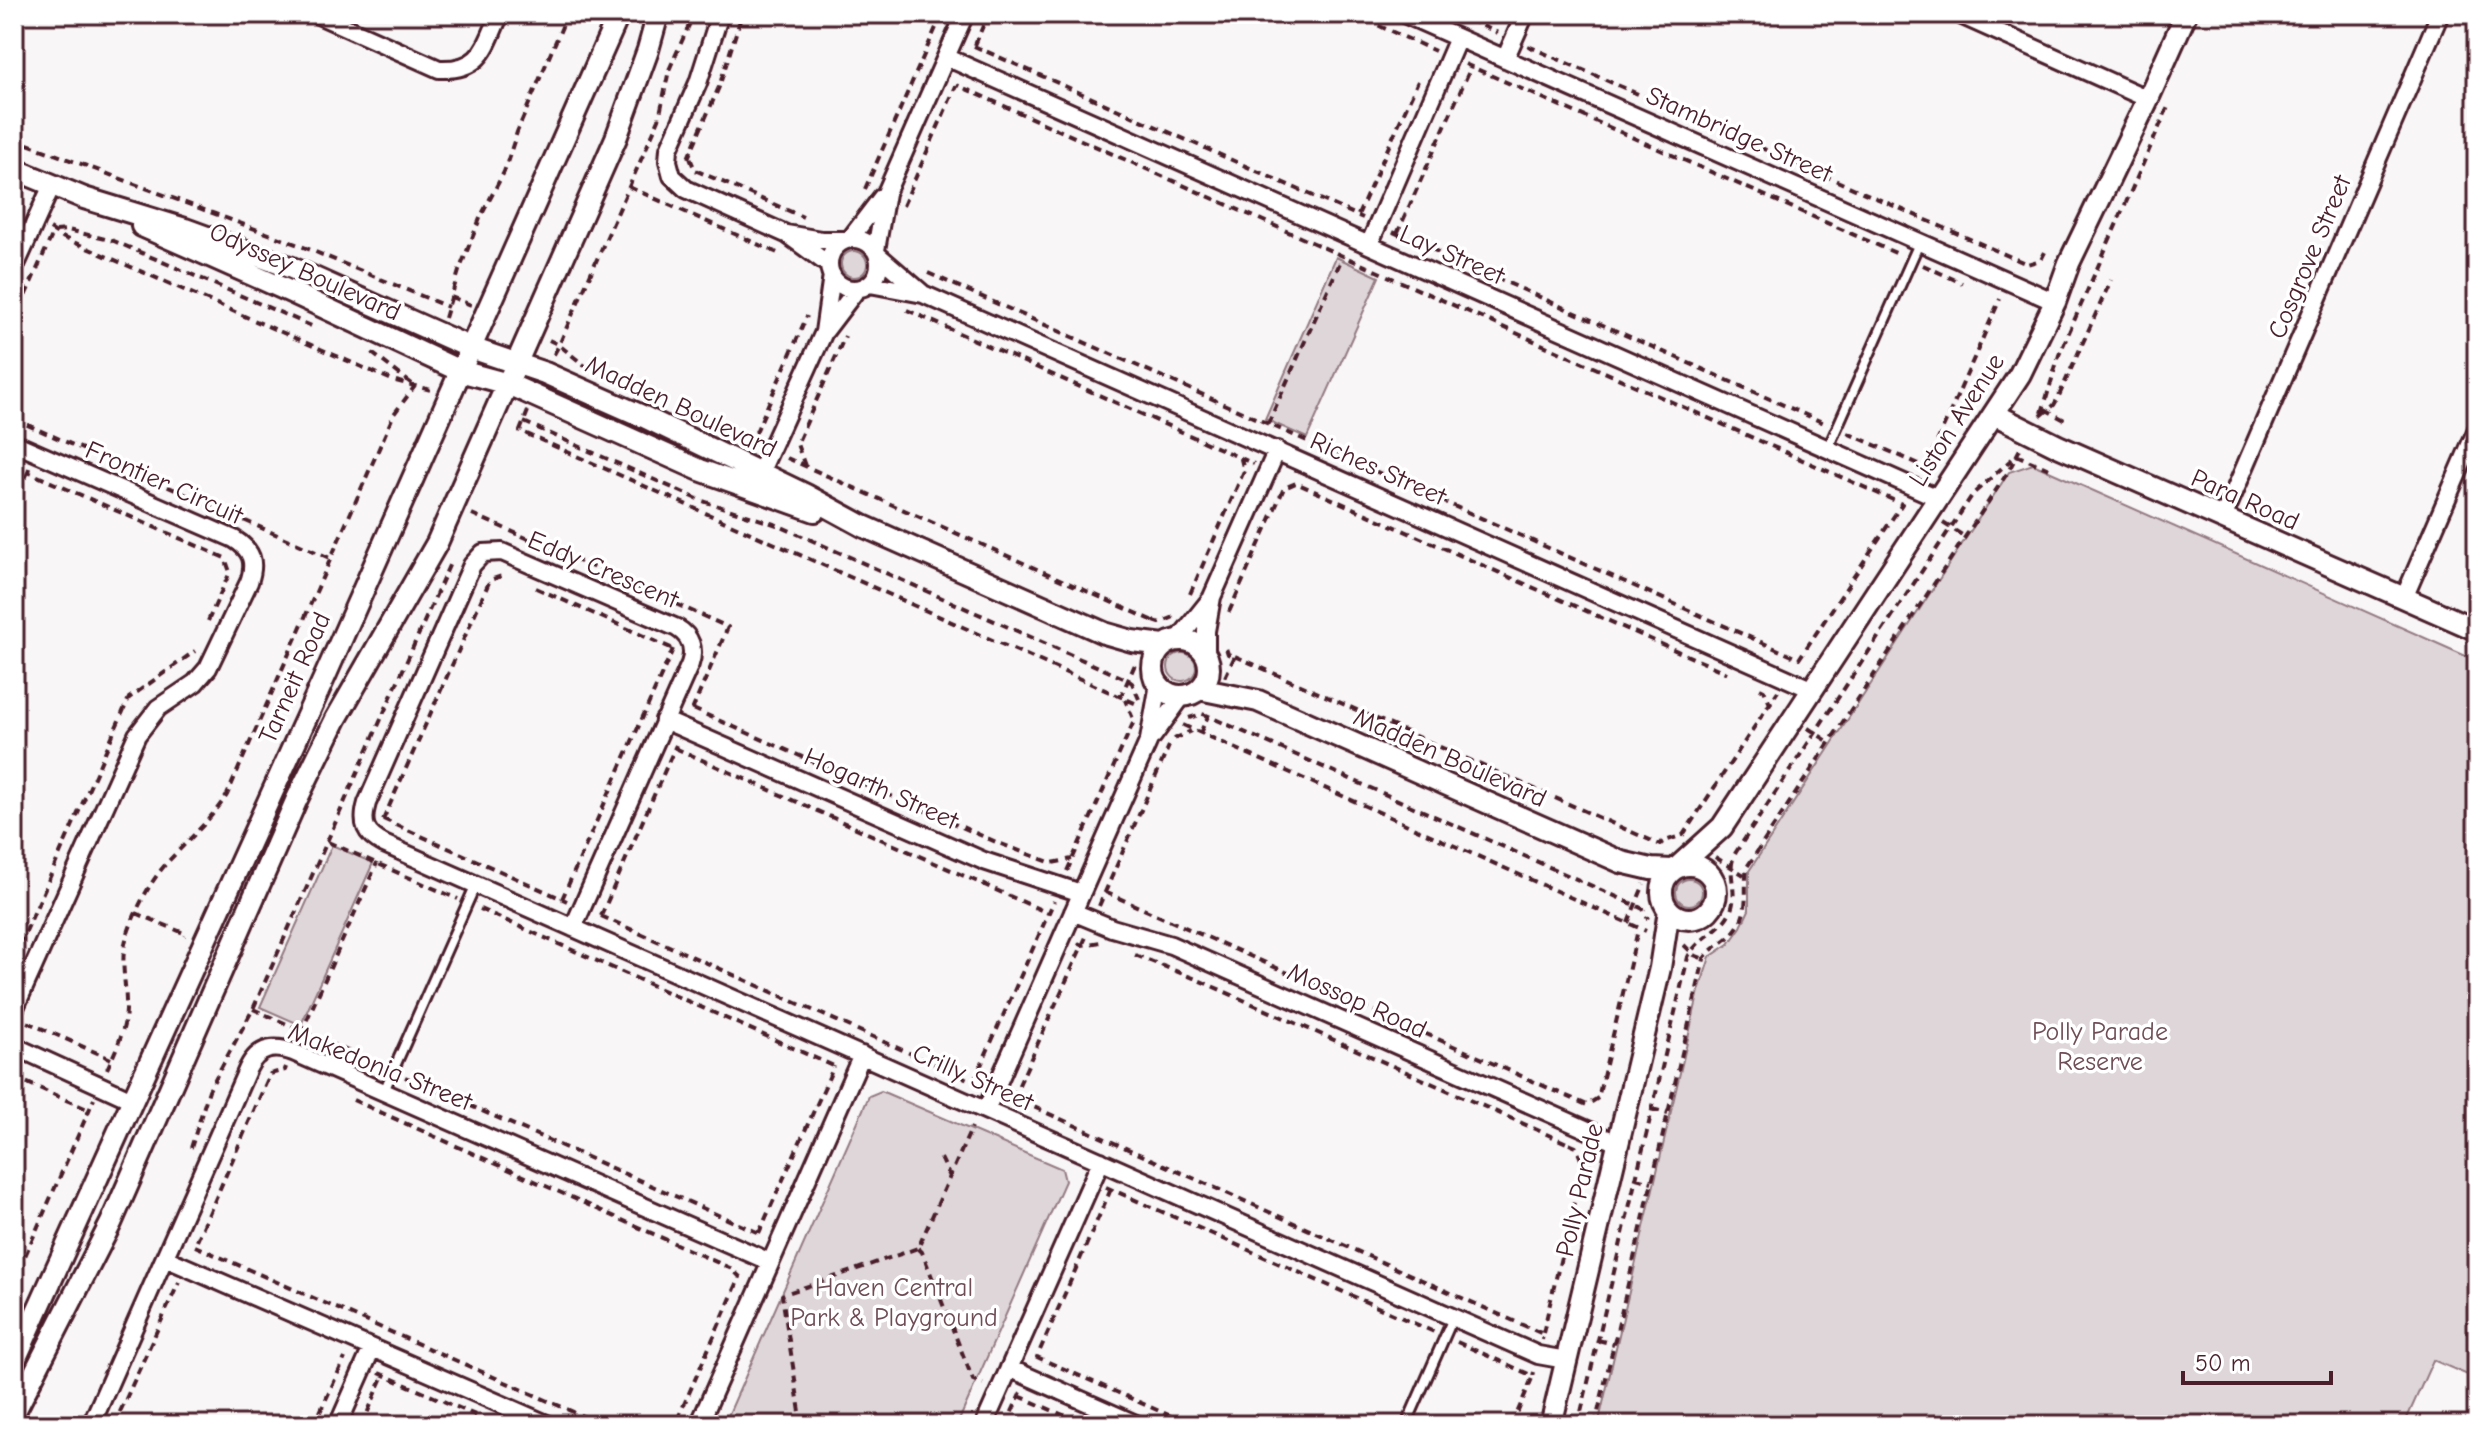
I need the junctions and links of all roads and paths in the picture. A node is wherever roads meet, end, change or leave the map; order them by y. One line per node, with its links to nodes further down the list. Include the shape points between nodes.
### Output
1 (16, 14): 17 (path)
2 (316, 14): 3 (street, via 439,69 474,62)
3 (500, 14)
4 (570, 14): 56 (path, via 469,245)
5 (619, 14): 64 (street, Tarneit Road)
6 (658, 14): 67 (street, via 621,128)
7 (694, 14): 31 (path, via 669,70 659,119)
8 (720, 14): 38 (street, via 669,149 669,169 686,189)
9 (942, 14): 33 (path)
10 (965, 14): 20 (street)
11 (1404, 14): 18 (street, Stambridge Street)
12 (1457, 14): 19 (path)
13 (1525, 14): 19 (street)
14 (1958, 14): 25 (street)
15 (2186, 14): 25 (street, Liston Avenue)
16 (2440, 14): 99 (street, Cosgrove Street)
17 (14, 20)
18 (1458, 38): 21 (street, Stambridge Street); 41 (street)
19 (1513, 39): 21 (street); 43 (path, via 2027,264 2041,260)
20 (946, 57): 32 (street); 41 (street, Lay Street)
21 (1505, 59): 40 (street, Stambridge Street)
22 (1471, 67): 44 (path)
23 (1420, 77): 35 (path)
24 (957, 85): 45 (path)
25 (2148, 99): 55 (street, Liston Avenue)
26 (2171, 100): 73 (path, via 2059,355)
27 (14, 139): 56 (path)
28 (689, 156): 36 (path, via 695,170)
29 (14, 169): 30 (street, Odyssey Boulevard)
30 (52, 185): 34 (street, Odyssey Boulevard); 47 (street)
31 (629, 187): 46 (path); 69 (path, via 559,345)
32 (886, 193): 39 (street); 42 (street)
33 (863, 194)
34 (84, 198): 63 (street, Odyssey Boulevard, via 292,268); 66 (street, Odyssey Boulevard)
35 (1358, 216)
36 (816, 223)
37 (54, 231): 59 (path); 60 (path, via 114,241); 71 (path)
38 (786, 234): 39 (street); 48 (street)
39 (848, 239): 42 (street, via 865,240); 48 (street, via 834,249)
40 (1920, 241): 55 (street, Stambridge Street); 85 (lane)
41 (1369, 245): 44 (street, Lay Street)
42 (877, 252): 52 (street, via 879,271); 53 (street, Riches Street)
43 (2045, 252)
44 (1389, 253): 50 (path); 85 (street, Lay Street)
45 (1343, 256): 50 (path); 80 (path)
46 (795, 260)
47 (14, 269)
48 (831, 270): 52 (street, via 842,286); 61 (street)
49 (924, 271): 78 (path)
50 (1381, 273): 116 (path, via 1902,504)
51 (2111, 280): 73 (path, via 2058,398)
52 (863, 286): 53 (street, Riches Street); 61 (street)
53 (923, 294): 83 (street, Riches Street)
54 (2000, 299): 92 (path)
55 (2055, 302): 75 (street, Liston Avenue)
56 (448, 307): 63 (path)
57 (899, 307): 89 (path)
58 (807, 315): 82 (path, via 756,432)
59 (14, 321)
60 (323, 331)
61 (824, 332): 87 (street)
62 (847, 332): 91 (path, via 797,444)
63 (440, 333): 64 (street, Odyssey Boulevard)
64 (471, 348): 67 (street, Madden Boulevard); 68 (street, Tarneit Road)
65 (370, 352): 71 (path)
66 (429, 357): 68 (street, Odyssey Boulevard); 71 (path)
67 (518, 363): 70 (street); 95 (street, Madden Boulevard, via 642,416)
68 (460, 371): 70 (street, Odyssey Boulevard); 72 (street, Tarneit Road)
69 (593, 372)
70 (508, 384): 95 (street, Madden Boulevard, via 686,464); 147 (street, via 437,543 336,719)
71 (415, 386): 72 (path); 103 (path, via 394,414)
72 (448, 397): 183 (street, Tarneit Road)
73 (2045, 409): 76 (path); 79 (path)
74 (688, 414): 82 (path)
75 (1994, 414): 96 (street, Liston Avenue); 99 (street, Para Road)
76 (2042, 415)
77 (14, 419): 103 (path)
78 (1258, 419): 80 (path); 83 (path)
79 (2068, 422)
80 (1268, 424): 116 (path)
81 (2477, 429): 106 (street)
82 (742, 438): 87 (path)
83 (1250, 439): 86 (street, Riches Street); 89 (path)
84 (15, 446): 172 (street, Frontier Circuit, via 234,539 249,552 254,567 214,661 195,683 158,708 131,746)
85 (1828, 448): 96 (street, Lay Street)
86 (1277, 450): 113 (street, via 1212,597); 118 (street, Riches Street)
87 (771, 451): 91 (path); 95 (street)
88 (2016, 455): 93 (path); 131 (path, via 1973,494); 133 (path)
89 (1241, 458): 105 (path, via 1244,471)
90 (14, 466): 94 (path)
91 (805, 466): 108 (path)
92 (1926, 467)
93 (2049, 469)
94 (28, 472): 97 (path); 109 (path, via 225,558 230,572)
95 (757, 481): 113 (street, Madden Boulevard, via 1104,633)
96 (1938, 498): 122 (street, Liston Avenue)
97 (14, 503)
98 (472, 514): 100 (path)
99 (2223, 518): 106 (street, Para Road)
100 (522, 536): 102 (path); 107 (path)
101 (454, 556): 135 (path)
102 (512, 557): 110 (street, Eddy Crescent); 136 (path, via 505,575 490,580); 138 (street, Eddy Crescent, via 492,551 472,565 367,803)
103 (332, 559): 155 (path, via 227,795 164,866)
104 (533, 587): 114 (path)
105 (1189, 596)
106 (2404, 598): 111 (street, Para Road)
107 (690, 610): 110 (path); 125 (path, via 728,627)
108 (1154, 621): 113 (path); 113 (path, via 1176,616)
109 (206, 626)
110 (682, 630): 114 (path); 128 (street, Eddy Crescent, via 692,658)
111 (2477, 630)
112 (200, 640): 165 (path, via 194,653 129,698)
113 (1172, 648): 115 (path, via 1223,638 1228,654); 117 (path, via 1284,488 1296,483); 119 (street, via 1194,643); 119 (street, via 1174,695); 120 (path); 132 (street)
114 (673, 649): 150 (path)
115 (1235, 656): 119 (path); 124 (path, via 1661,845 1683,835)
116 (1799, 659): 118 (path)
117 (1735, 677)
118 (1787, 677): 122 (street, Riches Street); 124 (path)
119 (1207, 679): 126 (path); 132 (street); 142 (street, Madden Boulevard)
120 (1128, 680): 123 (path); 123 (path, via 1141,705); 123 (path, via 777,525 700,500 524,422 520,431)
121 (1749, 683): 124 (path, via 1764,690)
122 (1813, 690): 127 (street, Liston Avenue)
123 (1120, 698)
124 (1770, 704): 127 (path)
125 (693, 709): 129 (path); 141 (path, via 996,842 1052,863)
126 (1208, 716): 130 (path); 130 (path, via 1179,722); 158 (path, via 1635,905)
127 (1793, 719): 131 (path); 137 (street, Liston Avenue)
128 (664, 720): 129 (street, Hogarth Street); 153 (street, Eddy Crescent)
129 (684, 729): 134 (path); 149 (street, Hogarth Street, via 984,861)
130 (1200, 733): 160 (path)
131 (1815, 733): 133 (path); 167 (path, via 1733,858 1734,899 1726,918)
132 (1149, 740): 149 (street)
133 (1829, 742): 170 (path, via 1747,867 1747,902 1738,925)
134 (675, 748): 153 (path, via 601,916); 156 (path)
135 (355, 778)
136 (383, 819): 138 (path); 150 (path)
137 (1722, 827): 144 (street, Liston Avenue); 145 (street, Liston Avenue)
138 (370, 834): 140 (path); 146 (street, Crilly Street)
139 (328, 842): 140 (path)
140 (366, 858): 143 (path)
141 (1072, 859)
142 (1621, 862): 144 (street, Madden Boulevard); 151 (street, Madden Boulevard)
143 (377, 863): 152 (path); 174 (path)
144 (1676, 868): 145 (street, via 1698,866); 151 (street, via 1662,885)
145 (1713, 878): 157 (street, via 1716,895)
146 (476, 884): 152 (lane); 159 (street, Crilly Street)
147 (258, 887): 183 (street, via 211,969 158,1093 149,1101); 189 (street)
148 (1105, 892): 160 (path, via 1587,1105 1598,1098)
149 (1081, 893): 154 (street)
150 (562, 899): 153 (path)
151 (1665, 902): 157 (street, via 1684,919); 171 (street, Polly Parade)
152 (467, 904): 177 (path); 181 (lane)
153 (582, 907): 159 (street, Eddy Crescent)
154 (1073, 912): 185 (street); 187 (street, Mossop Road, via 1171,945)
155 (136, 913): 163 (path, via 186,934); 176 (path, via 123,954 124,1028)
156 (1048, 913)
157 (1701, 917): 171 (street, Polly Parade)
158 (1649, 921)
159 (573, 928): 175 (street, Crilly Street)
160 (1638, 929): 161 (path)
161 (1654, 932)
162 (14, 940): 165 (path)
163 (183, 941)
164 (1101, 942): 166 (path)
165 (20, 943): 169 (path)
166 (1082, 945)
167 (1691, 952): 170 (path); 227 (path)
168 (1129, 953): 188 (path)
169 (14, 958)
170 (1704, 959): 228 (path)
171 (1660, 968): 187 (street, Polly Parade)
172 (14, 1013): 176 (path)
173 (14, 1046): 180 (street)
174 (293, 1052): 181 (street, Makedonia Street); 197 (street, Makedonia Street, via 273,1047 253,1059); 216 (path, via 285,1070 270,1074 196,1243)
175 (862, 1055): 178 (street); 185 (street, Crilly Street)
176 (111, 1059): 180 (path)
177 (834, 1066): 178 (path); 195 (path)
178 (853, 1075): 198 (street)
179 (14, 1077): 184 (path)
180 (100, 1085): 183 (street); 184 (path)
181 (384, 1091): 198 (street, Makedonia Street)
182 (342, 1095): 217 (path, via 732,1269 740,1277)
183 (132, 1100): 189 (street, via 146,1120); 205 (street, Tarneit Road)
184 (89, 1110): 199 (path)
185 (986, 1110): 191 (street, Crilly Street)
186 (972, 1127): 193 (path)
187 (1617, 1143): 204 (street, Polly Parade)
188 (1569, 1144)
189 (144, 1147): 210 (street)
190 (941, 1158): 193 (path)
191 (1101, 1161): 200 (street, Crilly Street); 206 (street)
192 (1583, 1164): 201 (path)
193 (950, 1177): 196 (path)
194 (1111, 1189): 223 (path, via 1037,1357)
195 (759, 1233)
196 (918, 1248): 209 (path, via 973,1380); 219 (path, via 782,1295)
197 (165, 1258): 202 (street); 211 (street, Makedonia Street)
198 (770, 1262): 218 (street)
199 (14, 1279)
200 (1454, 1317): 204 (street, Crilly Street, via 1538,1355); 224 (lane)
201 (1543, 1334)
202 (372, 1348): 213 (street); 215 (street)
203 (345, 1358): 212 (path)
204 (1566, 1360): 226 (street, Polly Parade)
205 (14, 1362)
206 (1009, 1368): 209 (street); 222 (street)
207 (384, 1375): 214 (path)
208 (1533, 1376): 225 (path)
209 (999, 1391): 220 (street); 221 (path)
210 (14, 1413)
211 (91, 1425)
212 (314, 1425)
213 (338, 1425)
214 (362, 1425)
215 (549, 1425)
216 (603, 1425)
217 (675, 1425)
218 (699, 1425)
219 (802, 1425)
220 (984, 1425)
221 (1086, 1425)
222 (1138, 1425)
223 (1191, 1425)
224 (1406, 1425)
225 (1512, 1425)
226 (1551, 1425)
227 (1578, 1425)
228 (1595, 1425)

